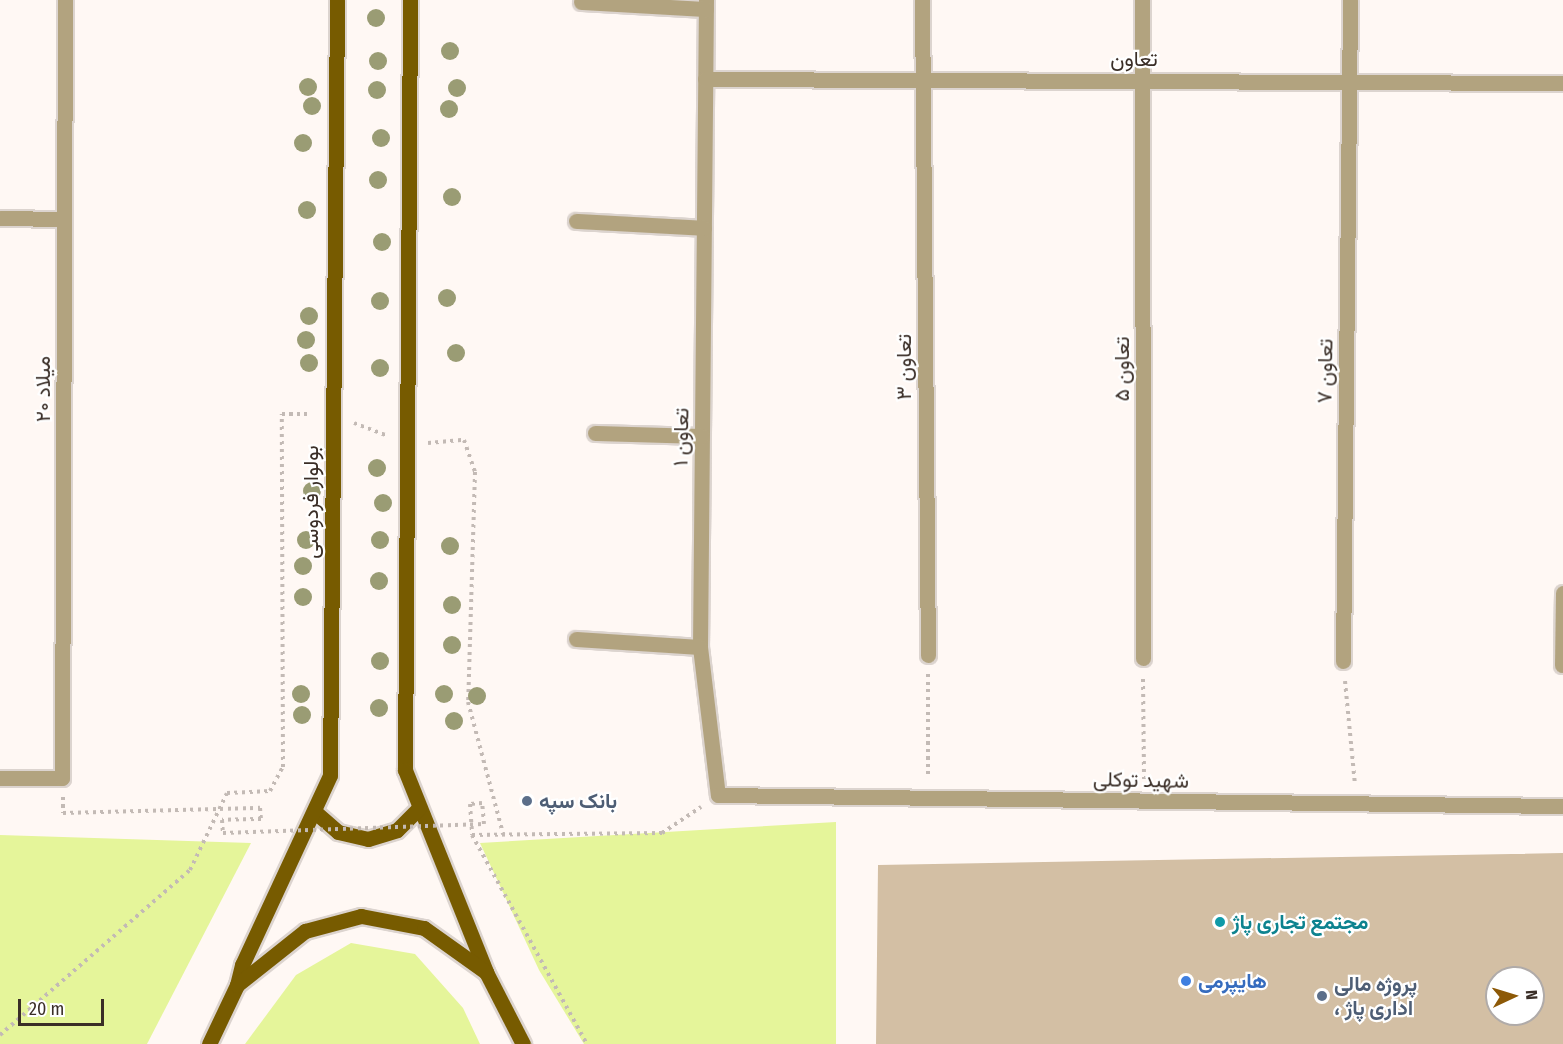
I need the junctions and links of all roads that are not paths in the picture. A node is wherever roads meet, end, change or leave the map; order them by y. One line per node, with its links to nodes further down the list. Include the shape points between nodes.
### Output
1 (65, 0): 15 (street, میلاد ۲۰)
2 (337, 0): 31 (main road, بولوار فردوسی, via 330,775)
3 (410, 0): 30 (main road, via 405,770)
4 (922, 0): 10 (street, تعاون ۳)
5 (1142, 0): 11 (street, تعاون ۵)
6 (1350, 0): 12 (street, تعاون ۷)
7 (581, 2): 8 (street)
8 (706, 4): 9 (street, تعاون ۱)
9 (705, 79): 10 (street, تعاون); 17 (street, تعاون ۱)
10 (923, 79): 11 (street, تعاون); 23 (street, تعاون ۳)
11 (1142, 80): 12 (street, تعاون); 24 (street, تعاون ۵)
12 (1349, 81): 13 (street, تعاون); 25 (street, تعاون ۷)
13 (1563, 82)
14 (0, 218): 15 (street)
15 (64, 219): 27 (street, میلاد ۲۰, via 62,778)
16 (576, 221): 17 (street)
17 (704, 228): 19 (street, تعاون ۱)
18 (595, 433): 19 (street)
19 (702, 436): 22 (street, تعاون ۱)
20 (1563, 593): 26 (street)
21 (576, 639): 22 (street)
22 (700, 647): 28 (street, تعاون ۱)
23 (928, 655)
24 (1143, 658)
25 (1343, 661)
26 (1563, 665)
27 (0, 778)
28 (718, 795): 29 (street, شهید توکلی)
29 (1563, 806)
30 (419, 808): 31 (main road, via 397,830 368,839 338,832); 32 (main road)
31 (315, 812): 33 (main road, بولوار فردوسی, via 242,965)
32 (486, 972): 33 (main road, via 424,928 361,916 305,931); 35 (main road)
33 (237, 985): 34 (main road, بولوار فردوسی)
34 (209, 1044)
35 (524, 1044)

